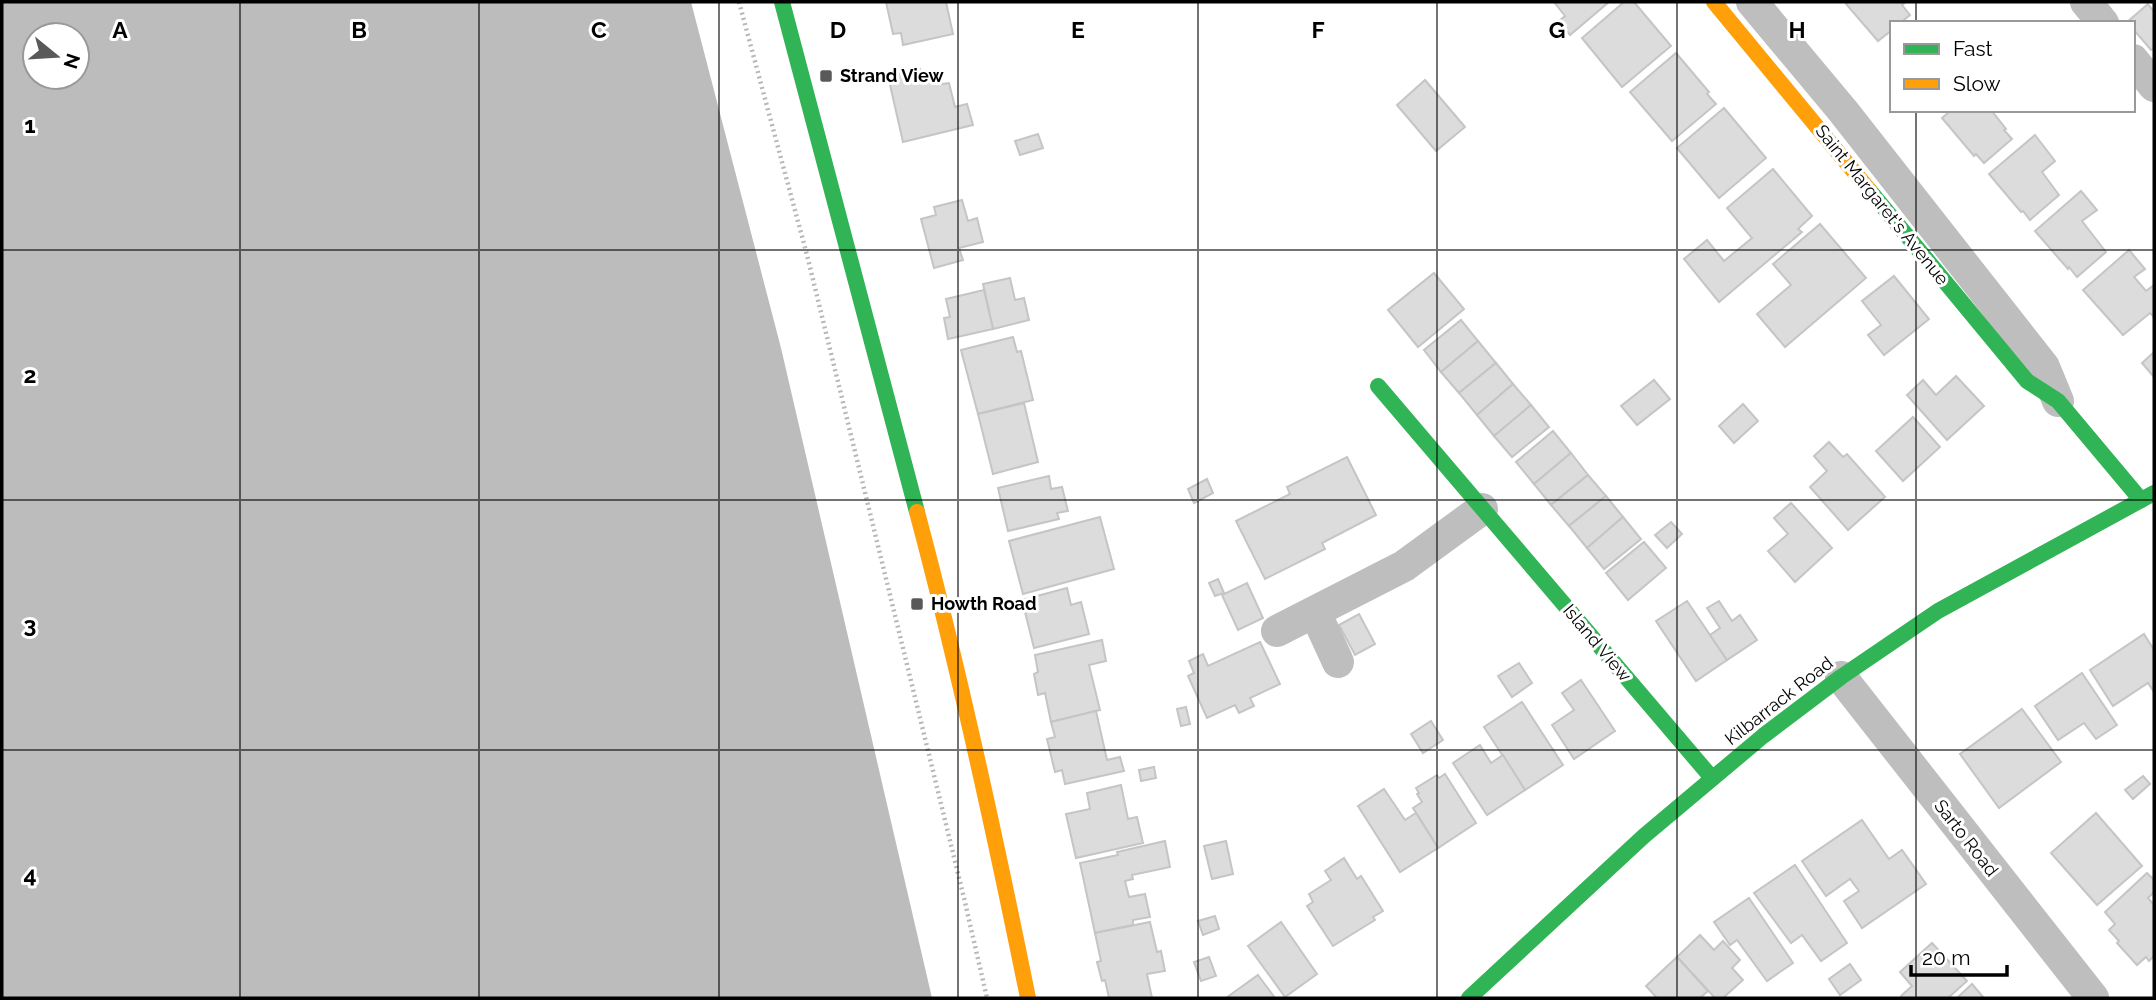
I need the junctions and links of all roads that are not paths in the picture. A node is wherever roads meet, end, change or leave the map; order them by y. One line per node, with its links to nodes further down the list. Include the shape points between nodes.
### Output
1 (782, 2): 17 (main road, via 938,590)
2 (1714, 2): 9 (main road, Saint Margaret's Avenue, via 2027,381)
3 (1752, 2): 9 (street, Saint Margaret's Avenue, via 2044,367)
4 (2086, 2): 5 (street)
5 (2101, 21)
6 (2135, 62): 7 (street)
7 (2154, 86)
8 (1378, 386): 11 (main road, Island View)
9 (2058, 401): 10 (main road, Saint Margaret's Avenue)
10 (2148, 497): 15 (main road, Kilbarrack Road, via 1938,611)
11 (1482, 509): 12 (street, via 1404,566); 16 (main road, Island View)
12 (1315, 612): 13 (street); 14 (street)
13 (1276, 631)
14 (1338, 662)
15 (1841, 677): 16 (main road, Kilbarrack Road); 19 (street, Sarto Road)
16 (1712, 778): 18 (main road, Kilbarrack Road)
17 (1028, 998)
18 (1469, 998)
19 (2093, 998)

